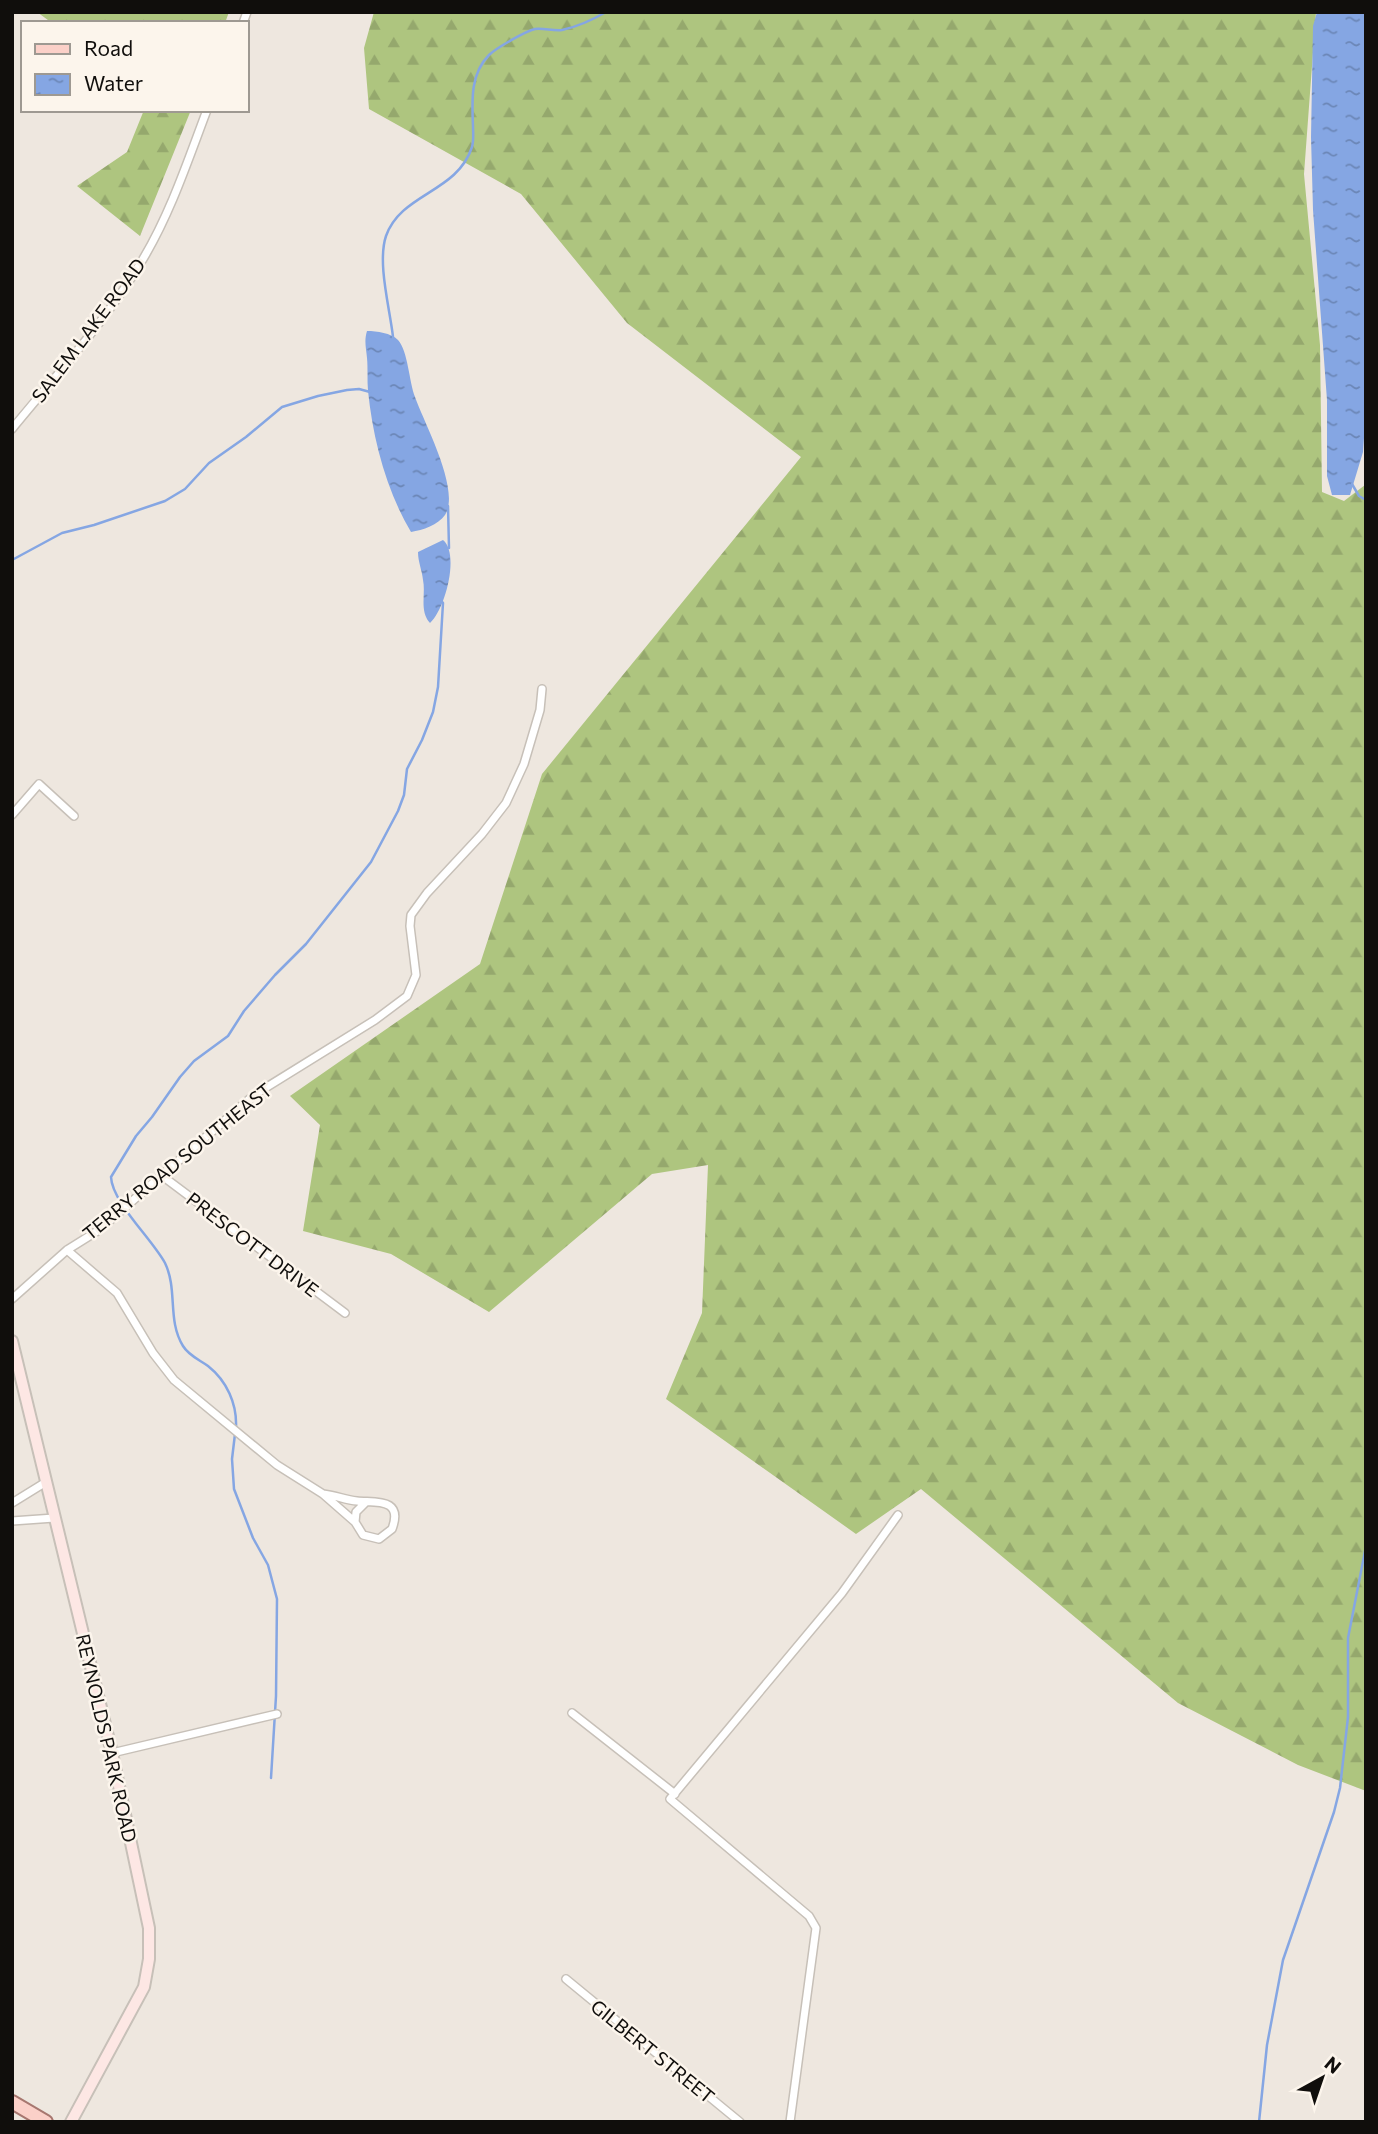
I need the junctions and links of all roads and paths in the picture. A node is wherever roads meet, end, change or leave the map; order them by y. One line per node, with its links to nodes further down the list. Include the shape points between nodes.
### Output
1 (206, 112): 2 (street, SALEM LAKE ROAD, via 143,259 96,326)
2 (12, 429)
3 (542, 689): 6 (street, TERRY ROAD SOUTHEAST, via 524,764 506,803 411,915 416,975 407,996 254,1095)
4 (12, 815): 5 (street, via 39,783)
5 (74, 816)
6 (161, 1175): 7 (street, TERRY ROAD SOUTHEAST, via 99,1230); 9 (street, PRESCOTT DRIVE)
7 (67, 1250): 8 (street, TERRY ROAD SOUTHEAST); 12 (street, via 117,1293 174,1380 276,1465)
8 (12, 1299)
9 (345, 1313)
10 (12, 1341): 11 (main road, REYNOLDS PARK ROAD)
11 (46, 1482): 14 (street); 16 (main road, REYNOLDS PARK ROAD)
12 (323, 1494): 13 (street); 18 (street)
13 (367, 1502): 18 (street, via 356,1512); 18 (street, via 377,1500 389,1507 394,1515 392,1529 373,1539 363,1535)
14 (12, 1503)
15 (898, 1515): 22 (street, via 842,1593)
16 (54, 1518): 17 (street); 21 (main road, REYNOLDS PARK ROAD)
17 (12, 1521)
18 (355, 1522)
19 (572, 1713): 22 (street)
20 (277, 1714): 21 (street)
21 (112, 1753): 26 (main road, REYNOLDS PARK ROAD, via 146,1908 149,1959 138,2001)
22 (675, 1794): 28 (street, via 670,1799 809,1916 816,1928)
23 (566, 1979): 27 (street, GILBERT STREET)
24 (12, 2102): 25 (main road)
25 (46, 2122)
26 (71, 2122)
27 (740, 2122)
28 (790, 2122)

